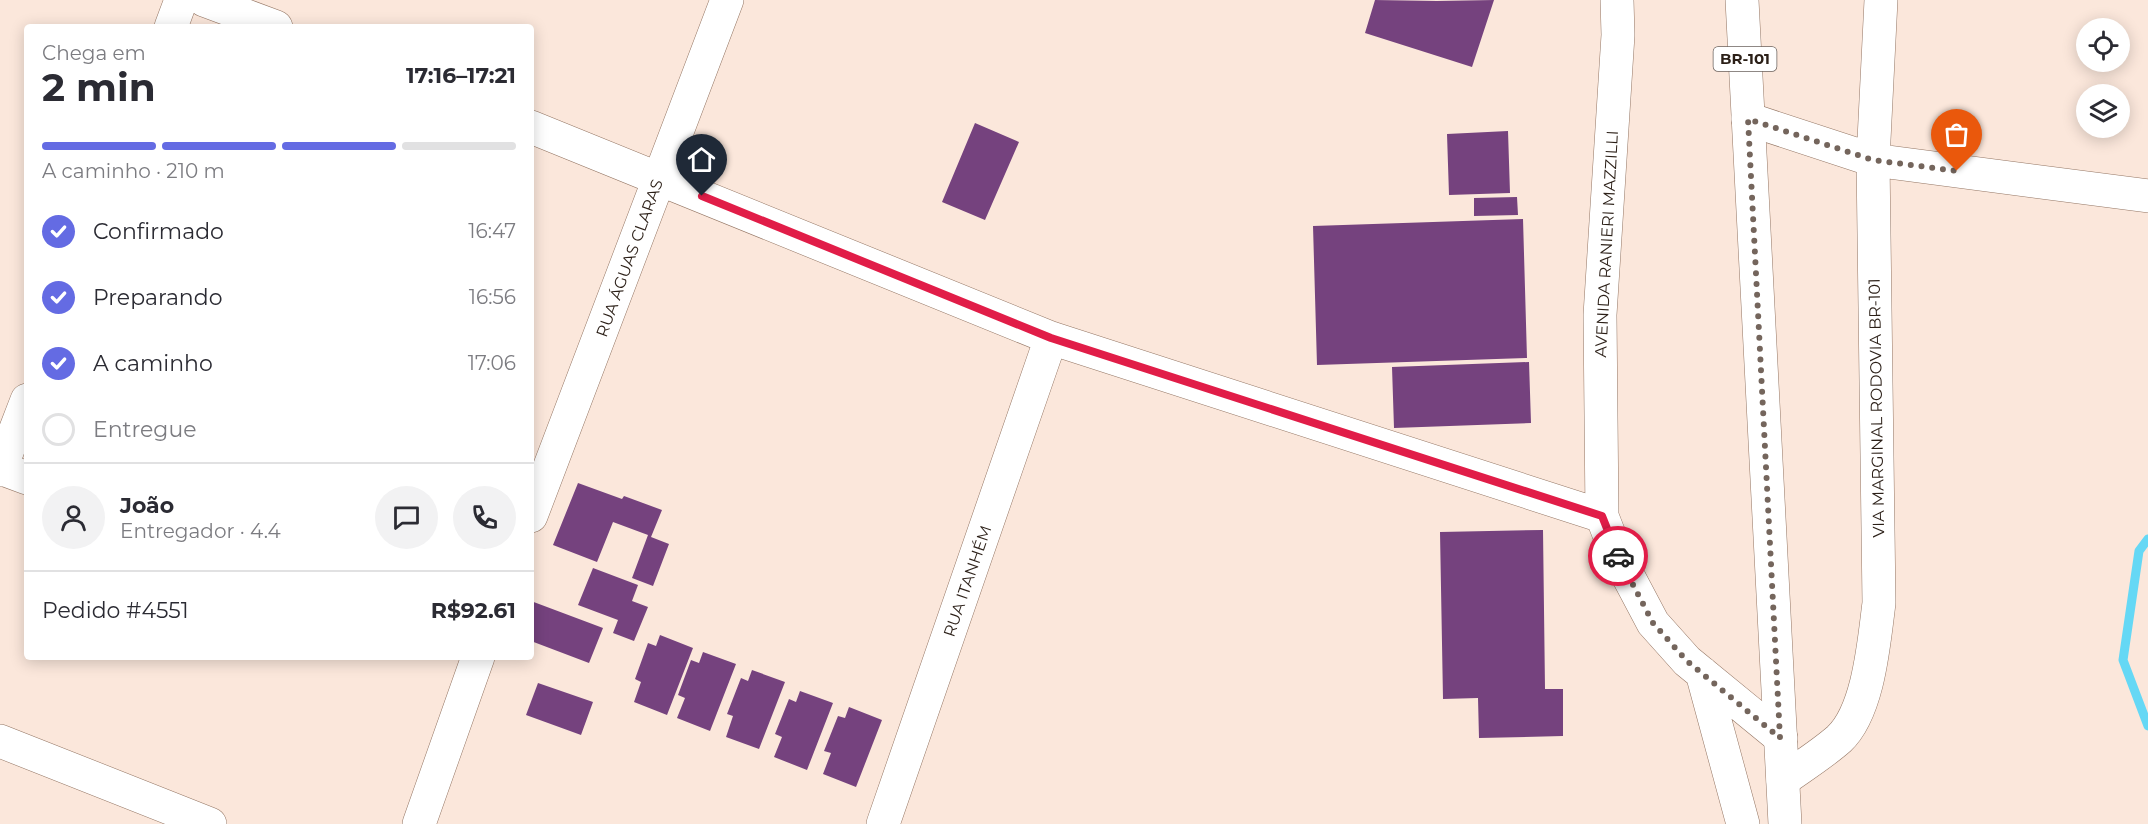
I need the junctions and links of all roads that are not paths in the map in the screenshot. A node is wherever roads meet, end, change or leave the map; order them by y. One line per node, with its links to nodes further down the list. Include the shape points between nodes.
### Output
1 (181, 0): 7 (main road)
2 (204, 0): 8 (main road)
3 (727, 0): 12 (main road, RUA ÁGUAS CLARAS)
4 (1617, 0): 19 (main road, AVENIDA RANIERI MAZZILLI, via 1600,315)
5 (1742, 0): 9 (main road, BR-101)
6 (1881, 0): 11 (main road, VIA MARGINAL RODOVIA BR-101)
7 (172, 24)
8 (268, 24)
9 (1748, 119): 11 (main road); 22 (main road, BR-101)
10 (534, 128): 12 (main road)
11 (1873, 160): 13 (main road); 24 (main road, VIA MARGINAL RODOVIA BR-101, via 1879,603 1871,664 1860,704 1841,737)
12 (658, 179): 14 (main road); 18 (main road, RUA ÁGUAS CLARAS)
13 (2148, 196)
14 (1051, 338): 19 (main road); 27 (main road, RUA ITANHÉM)
15 (24, 408): 16 (main road)
16 (0, 469): 17 (main road)
17 (24, 477)
18 (534, 508)
19 (1602, 516): 21 (main road, AVENIDA RANIERI MAZZILLI, via 1617,555 1653,623)
20 (477, 660): 26 (main road)
21 (1702, 673): 22 (main road, AVENIDA RANIERI MAZZILLI); 28 (main road)
22 (1780, 738): 24 (main road, BR-101)
23 (0, 741): 25 (main road)
24 (1783, 780): 29 (main road, BR-101)
25 (210, 824)
26 (419, 824)
27 (883, 824)
28 (1743, 824)
29 (1785, 824)

